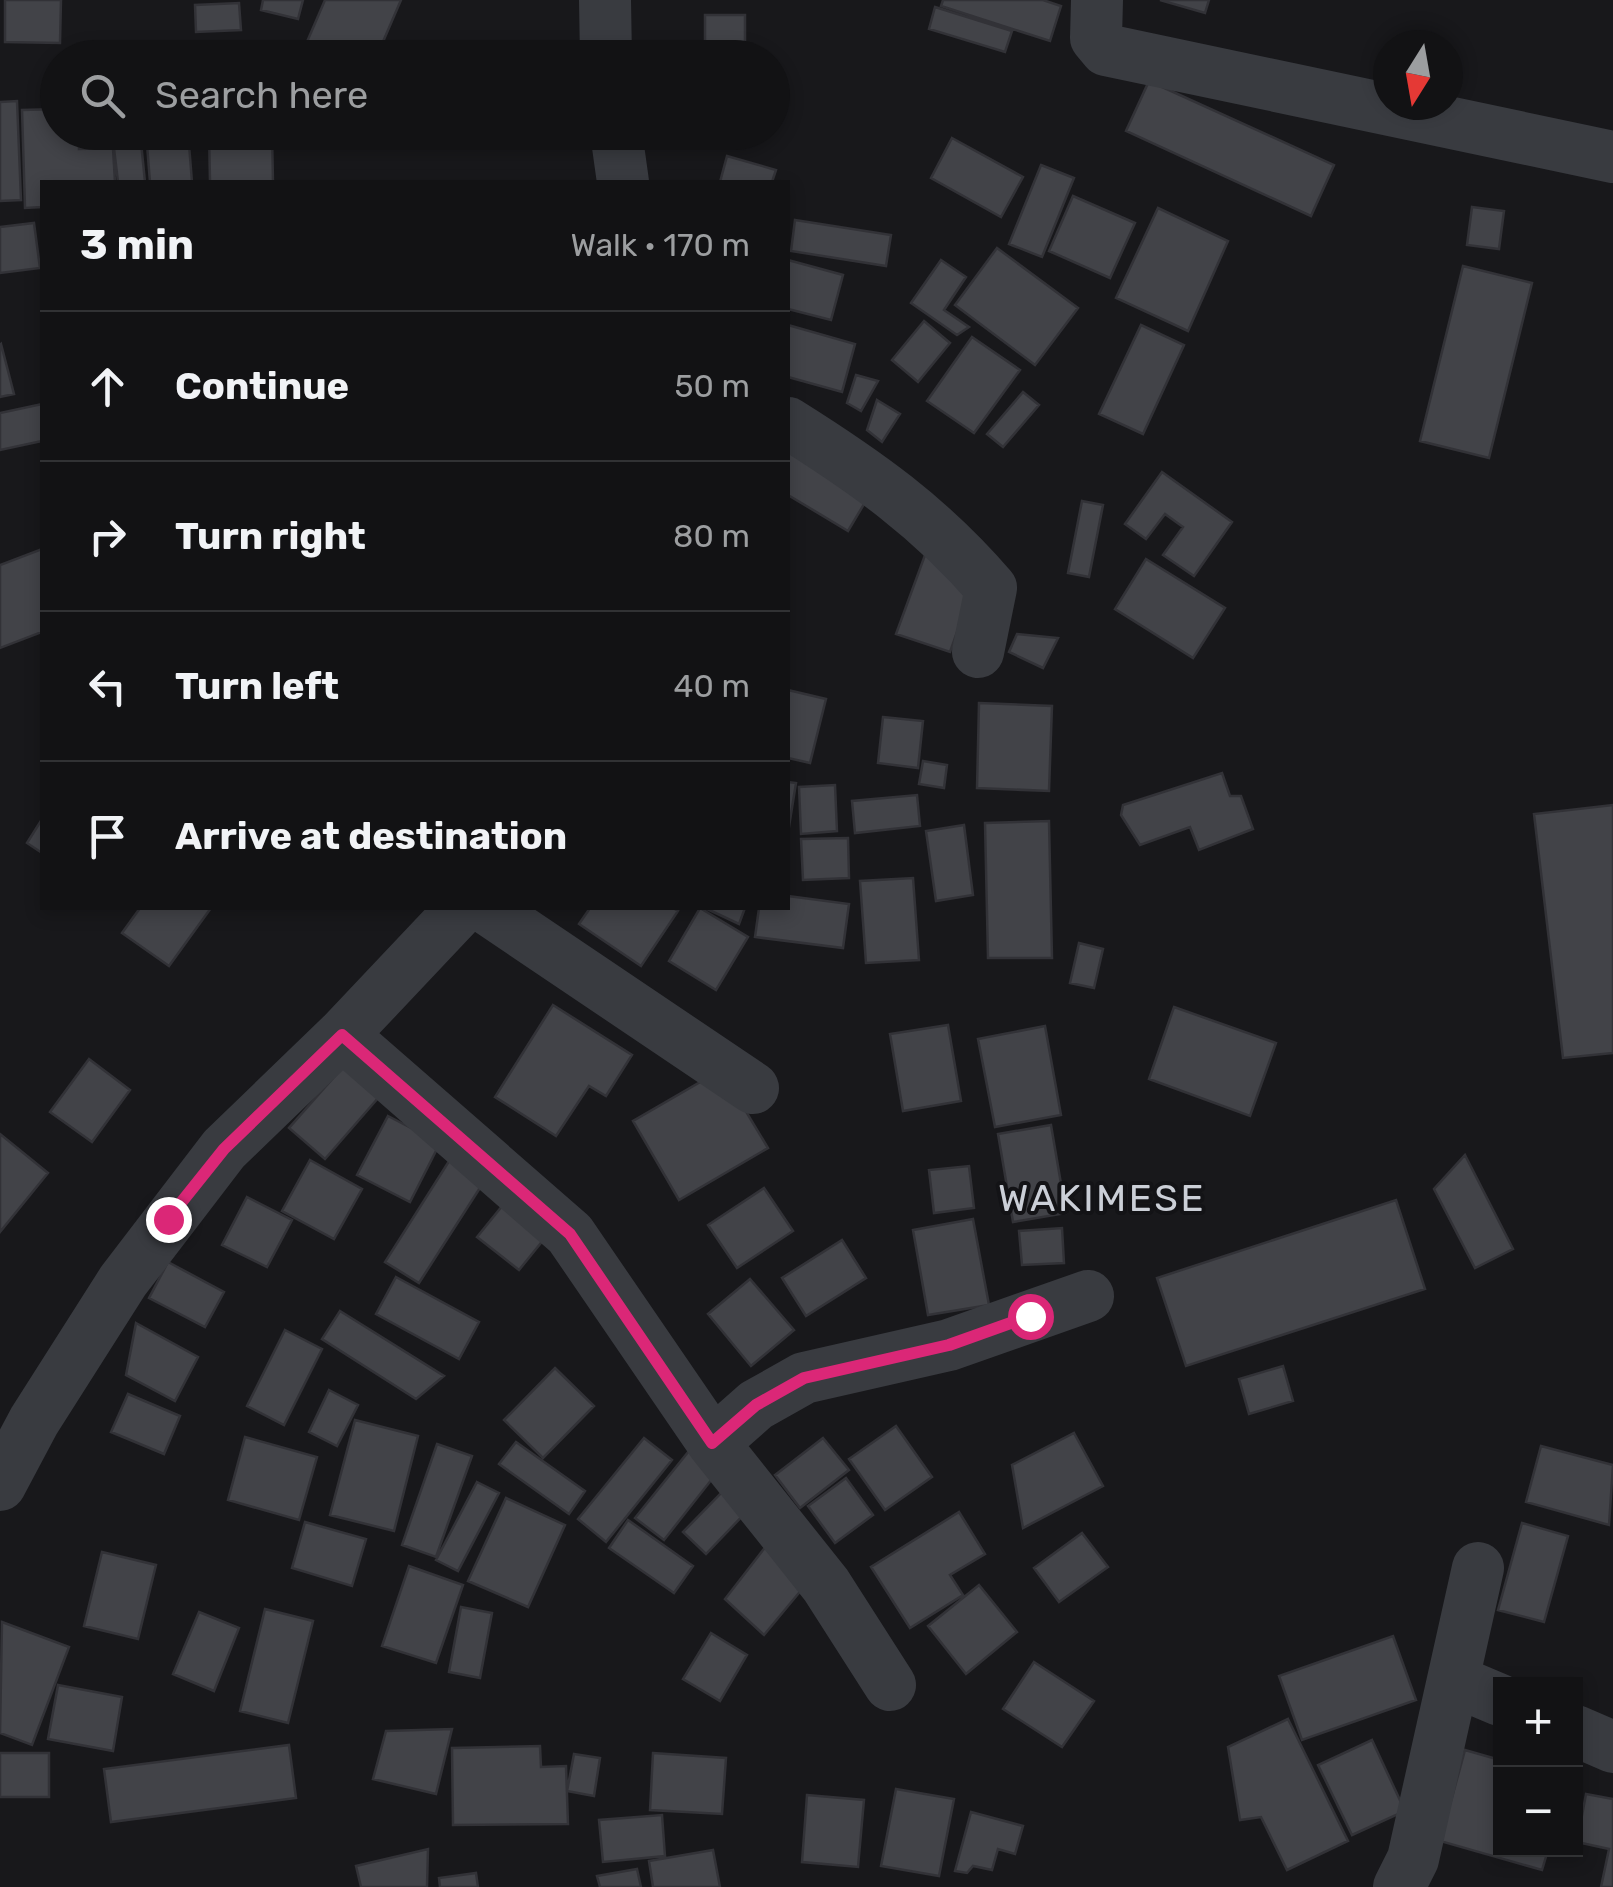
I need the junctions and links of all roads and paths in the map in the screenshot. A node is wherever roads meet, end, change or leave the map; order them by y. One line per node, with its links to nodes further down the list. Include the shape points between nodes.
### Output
1 (605, 0): 3 (street)
2 (1097, 0): 5 (street, via 1096,38 1106,50)
3 (606, 40)
4 (618, 150): 6 (street)
5 (1613, 157)
6 (622, 180)
7 (790, 424): 8 (street, via 882,482 955,546 991,588)
8 (978, 652)
9 (460, 910): 11 (street)
10 (489, 910): 12 (street)
11 (342, 1035): 14 (street, via 213,1163); 15 (street, via 570,1234)
12 (753, 1088)
13 (1088, 1296): 15 (street, via 949,1345 804,1378 756,1405)
14 (17, 1407): 16 (street)
15 (712, 1443): 18 (street, via 826,1584)
16 (0, 1485)
17 (1478, 1568): 19 (street)
18 (890, 1685)
19 (1478, 1691): 22 (street)
20 (1583, 1734): 21 (street)
21 (1613, 1746)
22 (1399, 1887)

